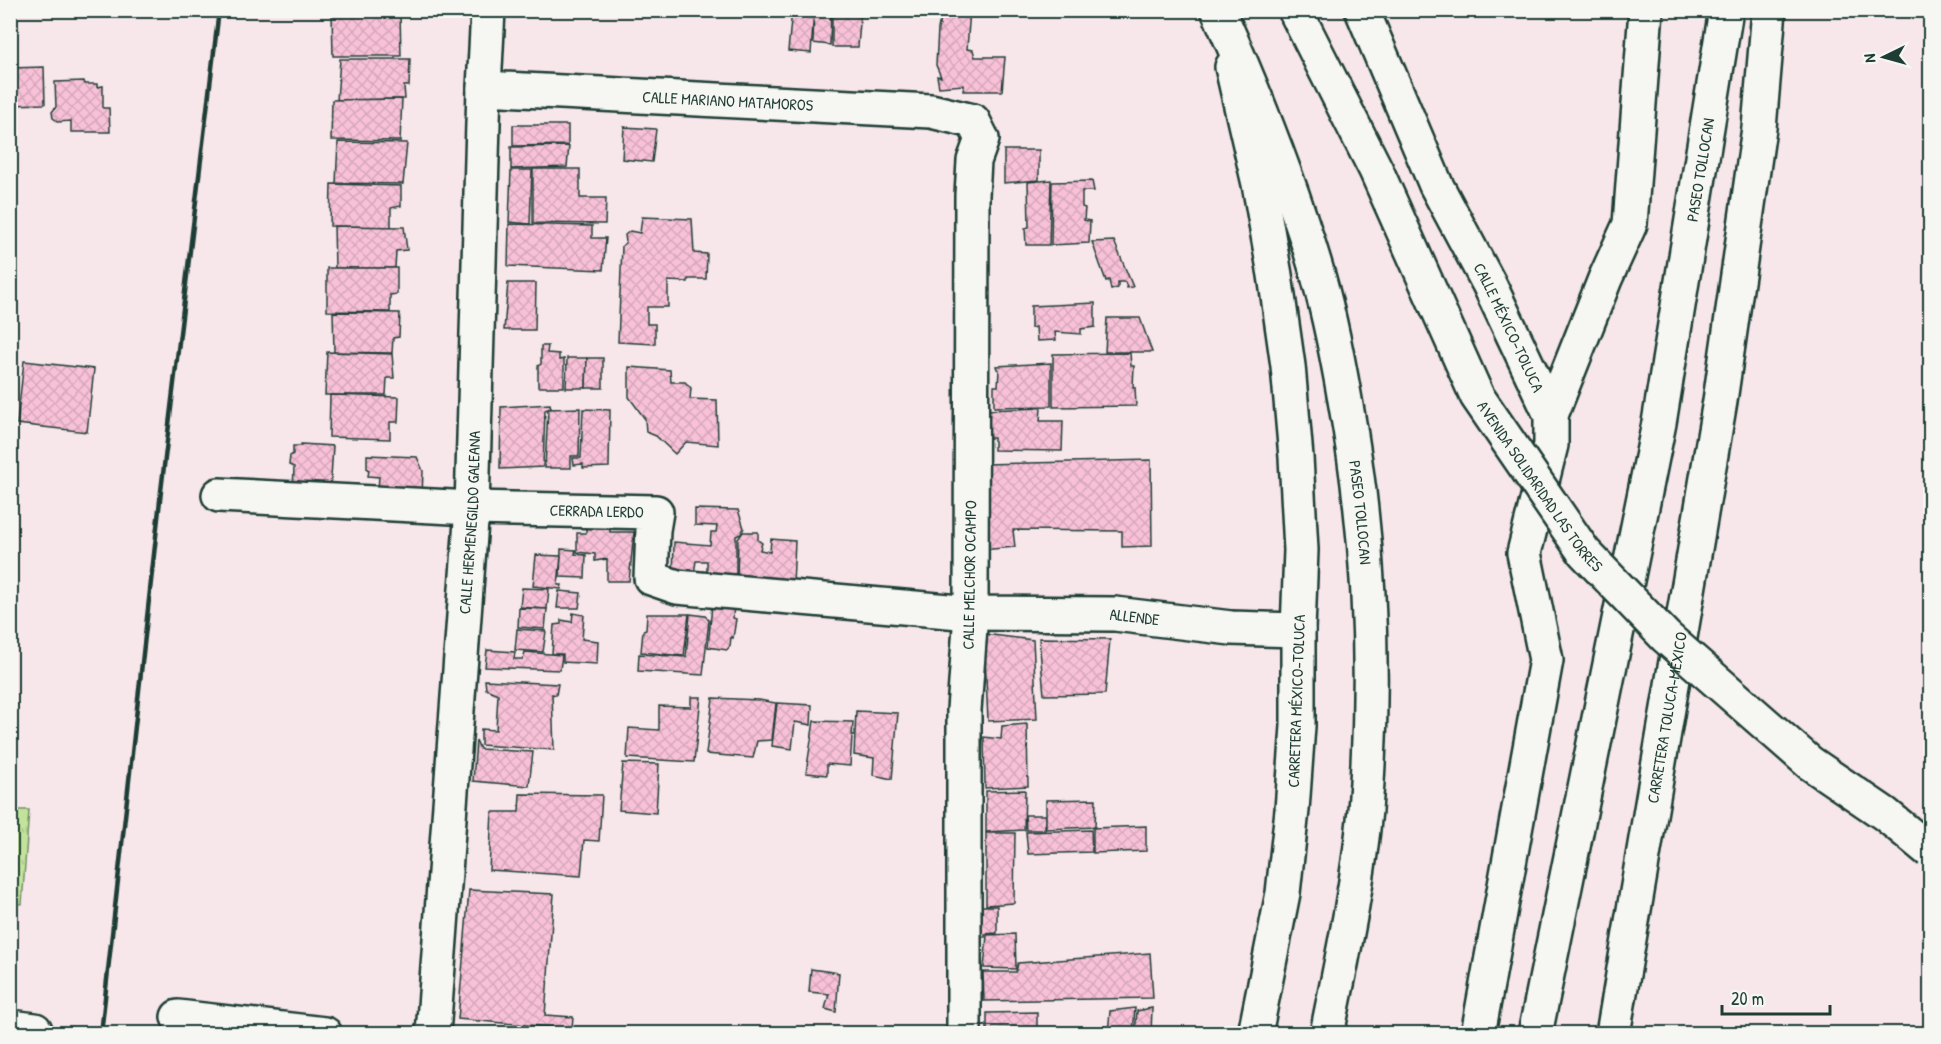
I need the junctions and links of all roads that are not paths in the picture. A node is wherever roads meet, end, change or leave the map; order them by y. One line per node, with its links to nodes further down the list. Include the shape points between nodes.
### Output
1 (488, 10): 8 (main road, CALLE HERMENEGILDO GALEANA)
2 (1218, 10): 14 (main road, CARRETERA MÉXICO-TOLUCA, via 1259,184 1288,366 1301,550); 21 (main road, PASEO TOLLOCAN, via 1287,176 1315,264 1337,354 1365,536 1370,628 1365,812 1353,903)
3 (1296, 10): 15 (main road, AVENIDA SOLIDARIDAD LAS TORRES, bridge, via 1376,170 1477,396 1584,552 1666,637 1810,763 1885,814)
4 (1362, 10): 10 (main road, CALLE MÉXICO-TOLUCA, via 1436,185 1489,284)
5 (1646, 10): 10 (main road, via 1630,224)
6 (1726, 10): 23 (main road, PASEO TOLLOCAN, via 1659,423)
7 (1769, 10): 24 (main road, CARRETERA TOLUCA-MÉXICO, via 1759,128 1720,401)
8 (484, 88): 9 (main road, CALLE MARIANO MATAMOROS, via 931,111); 12 (main road, CALLE HERMENEGILDO GALEANA)
9 (973, 121): 13 (main road, CALLE MELCHOR OCAMPO, via 982,139 974,161 972,195)
10 (1551, 415): 22 (main road, CALLE MÉXICO-TOLUCA, via 1551,445 1524,553 1546,660)
11 (219, 495): 12 (main road, CERRADA LERDO)
12 (472, 508): 13 (main road, CERRADA LERDO, via 656,512 651,578 677,587); 18 (main road, CALLE HERMENEGILDO GALEANA)
13 (970, 613): 14 (main road, ALLENDE, via 1114,614 1231,628); 19 (main road, CALLE MELCHOR OCAMPO, via 964,710)
14 (1298, 630): 20 (main road, CARRETERA MÉXICO-TOLUCA, via 1298,726 1283,893)
15 (1930, 851)
16 (178, 1017): 17 (main road)
17 (325, 1034)
18 (433, 1034)
19 (964, 1034)
20 (1255, 1034)
21 (1327, 1034)
22 (1478, 1034)
23 (1535, 1034)
24 (1613, 1034)

